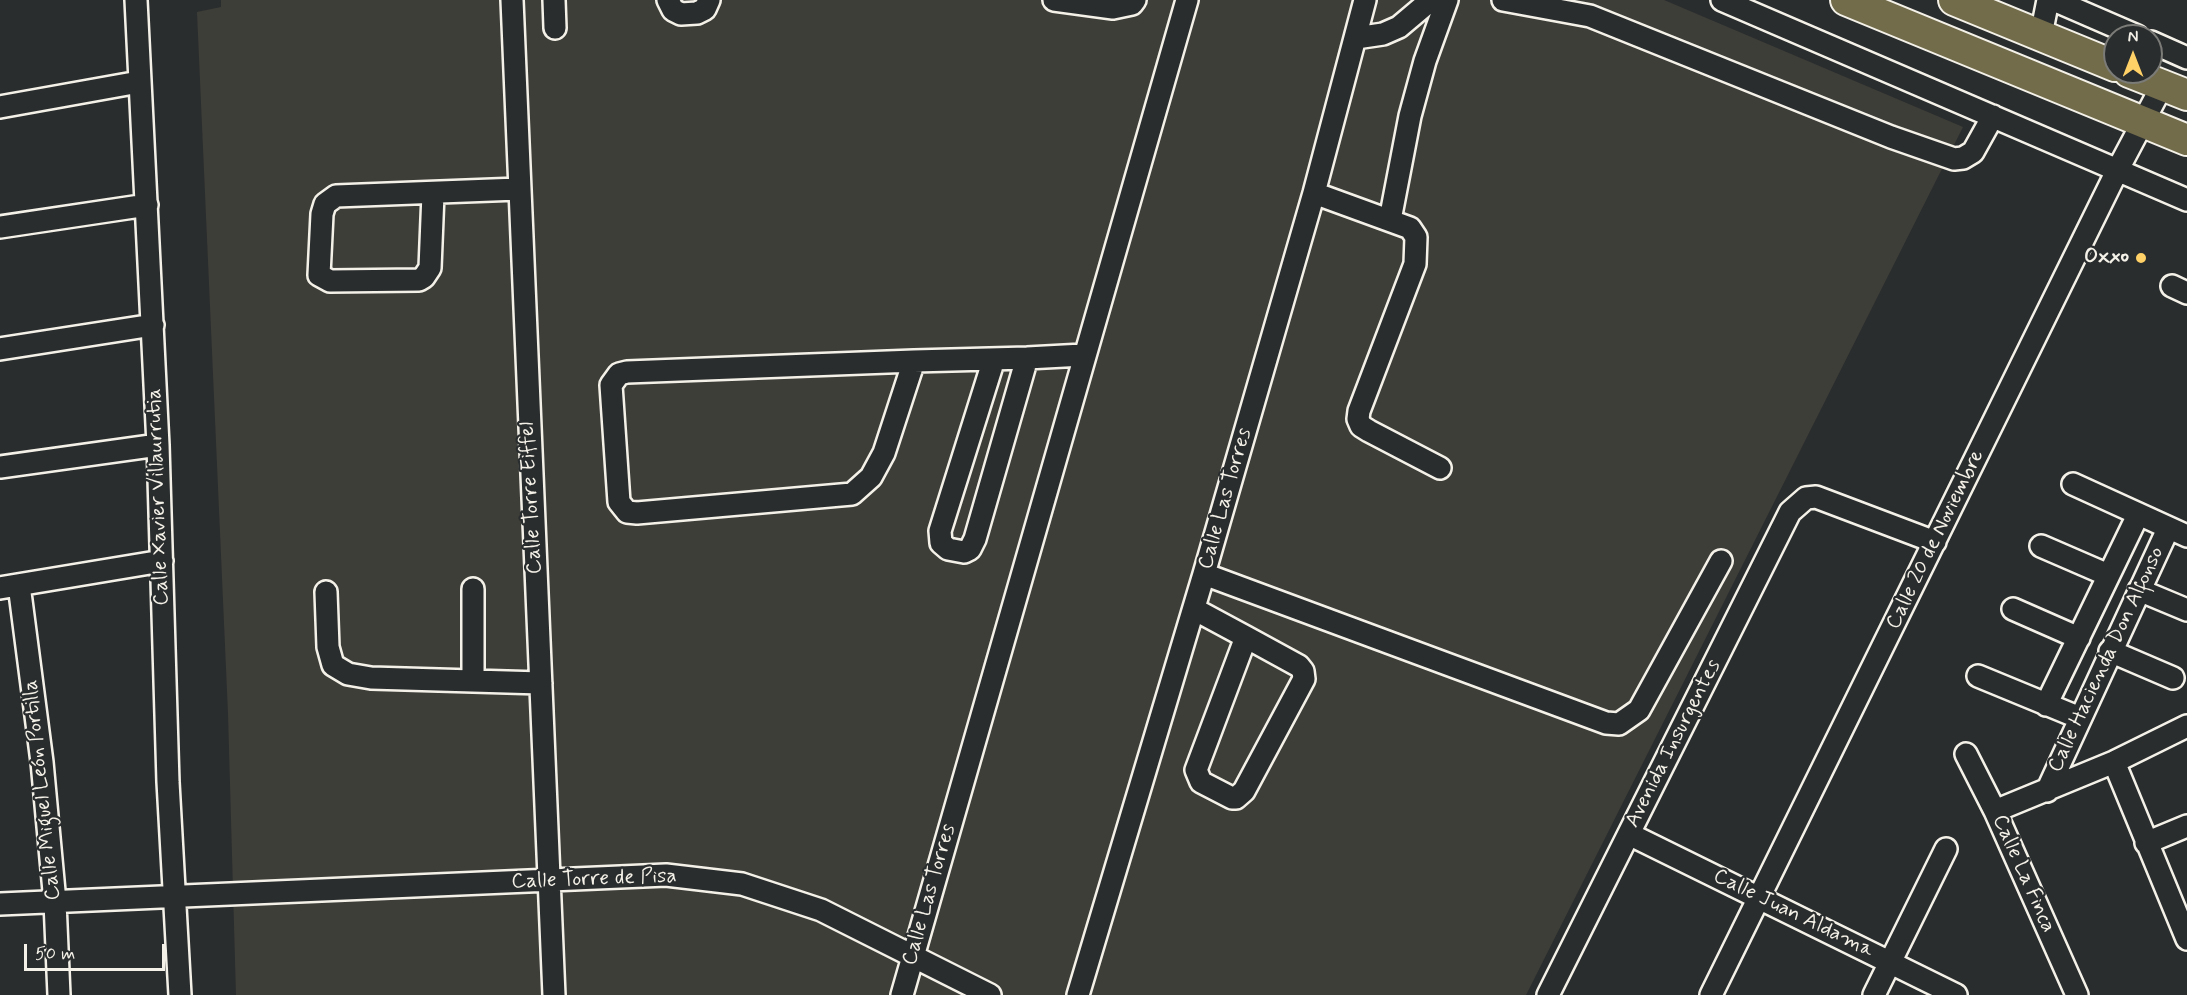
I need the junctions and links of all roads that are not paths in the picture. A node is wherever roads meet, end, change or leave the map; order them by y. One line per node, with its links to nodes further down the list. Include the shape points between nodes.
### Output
1 (136, 0): 25 (street, Calle Xavier Villaurrutia)
2 (512, 0): 33 (street, Calle Torre Eiffel)
3 (554, 0): 19 (street)
4 (668, 0): 5 (street, via 673,10 681,14 697,14)
5 (709, 0)
6 (1054, 0): 7 (street, via 1113,9)
7 (1135, 0)
8 (1187, 0): 42 (street, Calle Las Torres)
9 (1365, 0): 21 (street, Calle Las Torres)
10 (1431, 0): 21 (street, via 1400,27)
11 (1447, 0): 38 (street, via 1410,116)
12 (1503, 0): 29 (street, via 1590,16 1954,159 1963,159 1973,152)
13 (1722, 0): 29 (street)
14 (1846, 0): 30 (highway)
15 (1954, 0): 20 (highway)
16 (2048, 0): 20 (street)
17 (2054, 0): 18 (street)
18 (2109, 24)
19 (555, 28)
20 (2041, 35): 24 (highway)
21 (1356, 38): 34 (street, Calle Las Torres)
22 (2163, 47): 23 (street)
23 (2187, 58)
24 (2103, 61)
25 (139, 82): 28 (street); 37 (street, Calle Xavier Villaurrutia)
26 (2160, 84): 27 (highway)
27 (2175, 90): 30 (street, Calle 20 de Noviembre)
28 (0, 107)
29 (1993, 116): 32 (street)
30 (2142, 122): 31 (highway); 32 (street, Calle 20 de Noviembre)
31 (2187, 140)
32 (2118, 169): 36 (street); 52 (street, Calle 20 de Noviembre)
33 (518, 189): 35 (street); 71 (street, Calle Torre Eiffel)
34 (1314, 193): 38 (street); 56 (street, Calle Las Torres)
35 (433, 194): 35 (street, via 430,268 424,277 330,281 319,275 322,214 330,200 336,196)
36 (2187, 200)
37 (147, 205): 39 (street); 40 (street, Calle Xavier Villaurrutia)
38 (1390, 220): 48 (street, via 1410,228 1416,237 1415,264 1358,420 1369,431)
39 (0, 226)
40 (153, 325): 41 (street); 46 (street, Calle Xavier Villaurrutia)
41 (0, 349)
42 (1083, 355): 43 (street); 90 (street, Calle Las Torres)
43 (1027, 358): 44 (street); 44 (street, via 975,539 964,552 948,549 941,543 940,531)
44 (994, 359): 45 (street)
45 (914, 362): 45 (street, via 884,453 871,477 852,494 637,513 627,512 619,501 611,385 619,374)
46 (158, 445): 47 (street); 54 (street, Calle Xavier Villaurrutia)
47 (0, 467)
48 (1440, 468)
49 (2073, 484): 50 (street)
50 (2138, 515): 51 (street); 57 (street, Calle Hacienda Don Alfonso)
51 (2177, 532): 60 (street, Calle Hacienda Don Alfonso)
52 (1935, 542): 80 (street, Avenida Insurgentes, via 1828,501 1806,498 1790,512); 85 (street, Calle 20 de Noviembre)
53 (2041, 546): 57 (street)
54 (162, 561): 58 (street); 84 (street, Calle Xavier Villaurrutia, via 162,646)
55 (1721, 561): 56 (street, via 1639,710 1619,724 1606,723)
56 (1204, 574): 62 (street, Calle Las Torres)
57 (2108, 575): 66 (street, Calle Hacienda Don Alfonso)
58 (9, 587): 86 (street, Calle Miguel León Portilla, via 42,762)
59 (473, 590): 70 (street)
60 (2139, 590): 64 (street); 67 (street, Calle Hacienda Don Alfonso)
61 (326, 592): 70 (street, via 328,647 333,665 348,674 370,678)
62 (1194, 609): 65 (street); 97 (street, Calle Las Torres)
63 (2013, 609): 66 (street)
64 (2187, 610)
65 (1246, 637): 65 (street, via 1196,770 1201,782 1236,798 1244,791 1304,679 1299,666)
66 (2079, 638): 72 (street, Calle Hacienda Don Alfonso)
67 (2110, 651): 69 (street); 73 (street, Calle Hacienda Don Alfonso)
68 (1978, 676): 72 (street)
69 (2173, 678)
70 (473, 681): 71 (street)
71 (541, 683): 83 (street, Calle Torre Eiffel)
72 (2046, 705): 73 (street)
73 (2080, 718): 77 (street, Calle Hacienda Don Alfonso)
74 (2187, 727): 76 (street)
75 (1966, 754): 78 (street, Calle La Finca)
76 (2114, 762): 77 (street); 81 (street)
77 (2047, 791): 78 (street)
78 (1995, 811): 102 (street, Calle La Finca)
79 (2187, 826): 81 (street)
80 (1629, 834): 85 (street, Calle Juan Aldama); 98 (street, Avenida Insurgentes)
81 (2146, 843): 88 (street)
82 (1946, 849): 91 (street)
83 (551, 881): 84 (street, Calle Torre de Pisa); 90 (street, Calle Torre de Pisa, via 666,875 742,884 821,910); 94 (street, Calle Torre Eiffel)
84 (174, 894): 86 (street, Calle Torre de Pisa); 93 (street, Calle Xavier Villaurrutia)
85 (1758, 897): 91 (street, Calle Juan Aldama); 99 (street, Calle 20 de Noviembre)
86 (56, 902): 87 (street, Calle Torre de Pisa); 92 (street, Calle Miguel León Portilla)
87 (0, 904)
88 (2182, 912): 89 (street)
89 (2187, 939)
90 (913, 956): 95 (street, Calle Las Torres); 96 (street, Calle Torre de Pisa)
91 (1890, 962): 100 (street); 101 (street, Calle Juan Aldama)
92 (59, 995)
93 (180, 995)
94 (554, 995)
95 (902, 995)
96 (990, 995)
97 (1078, 995)
98 (1548, 995)
99 (1711, 995)
100 (1874, 995)
101 (1956, 995)
102 (2077, 995)

